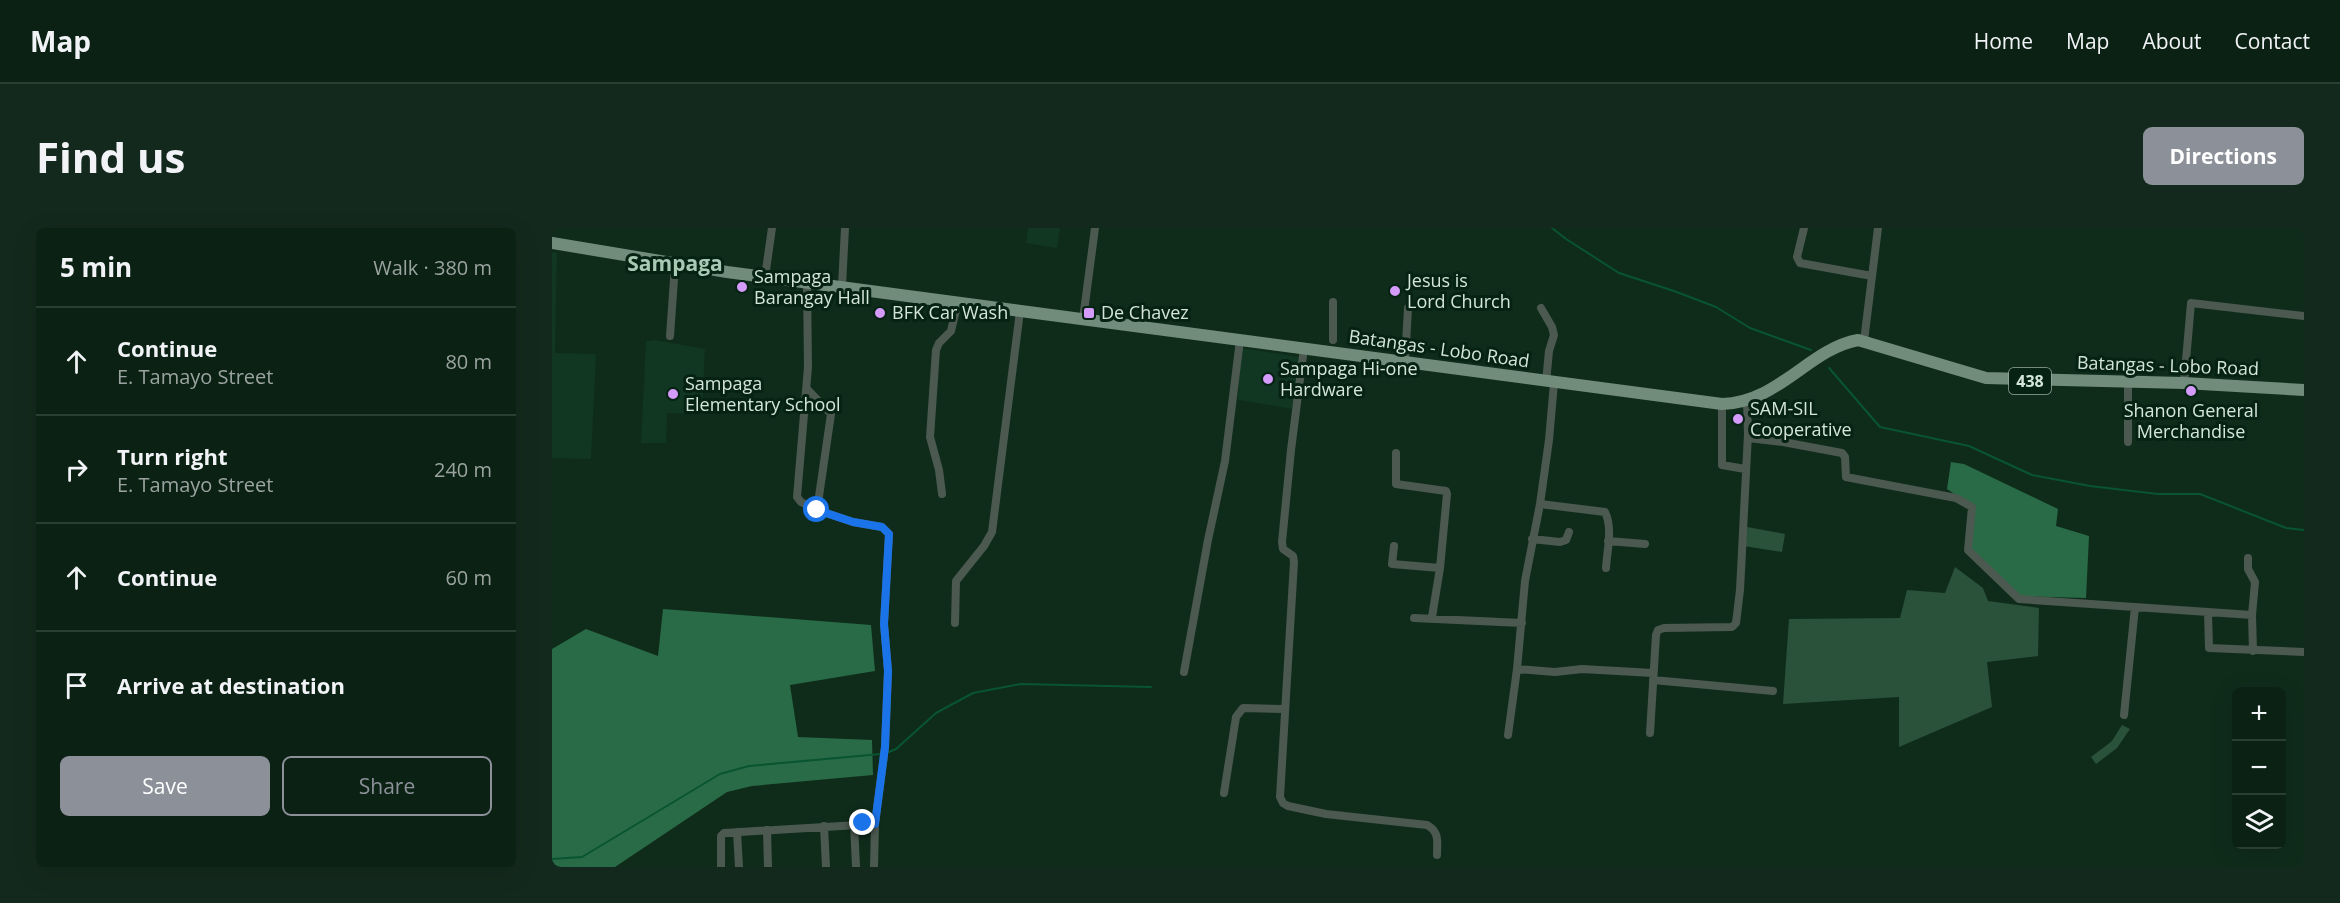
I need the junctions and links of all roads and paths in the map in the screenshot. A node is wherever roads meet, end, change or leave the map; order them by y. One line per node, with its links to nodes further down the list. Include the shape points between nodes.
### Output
1 (772, 228): 9 (street)
2 (845, 228): 11 (street)
3 (1095, 228): 18 (street)
4 (1803, 228): 8 (street, via 1797,257 1800,262)
5 (1878, 228): 8 (street)
6 (552, 243): 7 (main road, Batangas - Lobo Road)
7 (675, 265): 9 (main road, Batangas - Lobo Road); 19 (street)
8 (1872, 276): 21 (street)
9 (765, 277): 10 (main road, Batangas - Lobo Road)
10 (807, 282): 11 (main road, Batangas - Lobo Road); 28 (street)
11 (842, 286): 12 (main road, Batangas - Lobo Road)
12 (958, 302): 16 (main road, Batangas - Lobo Road); 36 (street, via 951,331 936,350 930,437)
13 (1333, 302): 22 (street)
14 (1407, 308): 24 (street)
15 (1541, 308): 25 (street, via 1554,334 1549,351)
16 (1020, 311): 18 (main road, Batangas - Lobo Road); 52 (street, via 992,532 956,580)
17 (2304, 316): 27 (street, via 2191,303)
18 (1083, 319): 20 (main road, Batangas - Lobo Road)
19 (670, 336)
20 (1240, 340): 23 (main road, Batangas - Lobo Road); 57 (street, via 1225,461)
21 (1864, 340): 26 (main road, Batangas - Lobo Road / 438, via 1986,378); 30 (main road, Batangas - Lobo Road, via 1843,344)
22 (1332, 345): 23 (main road, Batangas - Lobo Road); 24 (main road, Batangas - Lobo Road)
23 (1304, 348): 60 (street, via 1282,542 1294,562)
24 (1405, 362): 25 (main road, Batangas - Lobo Road)
25 (1550, 382): 31 (main road, Batangas - Lobo Road); 37 (street, via 1549,441)
26 (2128, 382): 27 (main road, Batangas - Lobo Road / 438); 33 (street)
27 (2184, 383): 29 (main road, Batangas - Lobo Road / 438)
28 (807, 389): 38 (street, via 831,414); 38 (street, via 796,497)
29 (2304, 390)
30 (1747, 401): 31 (main road, Batangas - Lobo Road); 32 (street)
31 (1722, 404): 35 (street, via 1722,466)
32 (1748, 438): 35 (street); 47 (street, via 1842,453 1846,477 1963,500 1972,506 1968,550 2019,599)
33 (2128, 442)
34 (1396, 453): 45 (street, via 1396,484 1446,491)
35 (1745, 469): 58 (street, via 1736,623 1732,627 1658,630)
36 (942, 494)
37 (1540, 504): 40 (street); 41 (street, via 1605,512)
38 (817, 510): 66 (street, via 882,527 889,534 883,775)
39 (1569, 532): 40 (street, via 1566,540 1560,542)
40 (1532, 539): 53 (street)
41 (1608, 541): 42 (street); 46 (street)
42 (1645, 544)
43 (1394, 546): 45 (street, via 1392,564)
44 (2248, 558): 49 (street, via 2248,569 2255,582)
45 (1440, 568): 50 (street)
46 (1606, 568)
47 (2135, 607): 48 (street); 61 (street)
48 (2208, 612): 49 (street); 54 (street, via 2209,648)
49 (2252, 615): 54 (street)
50 (1432, 617): 51 (street); 53 (street)
51 (1414, 618)
52 (955, 623)
53 (1522, 623): 56 (street)
54 (2253, 651): 55 (street)
55 (2304, 652)
56 (1517, 669): 58 (street, via 1582,669); 63 (street)
57 (1184, 672)
58 (1653, 676): 59 (street); 62 (street)
59 (1773, 691)
60 (1284, 709): 64 (street, via 1243,708 1238,712); 70 (street, via 1280,797 1283,803 1326,814 1427,825 1437,835)
61 (2124, 716)
62 (1650, 733)
63 (1508, 735)
64 (1224, 793)
65 (854, 823): 66 (street); 67 (street); 75 (street)
66 (875, 824): 76 (street)
67 (824, 826): 68 (street); 74 (street)
68 (767, 830): 69 (street); 73 (street)
69 (737, 832): 71 (street, via 721,836); 72 (street)
70 (1437, 855)
71 (721, 867)
72 (739, 867)
73 (768, 867)
74 (826, 867)
75 (856, 867)
76 (874, 867)

